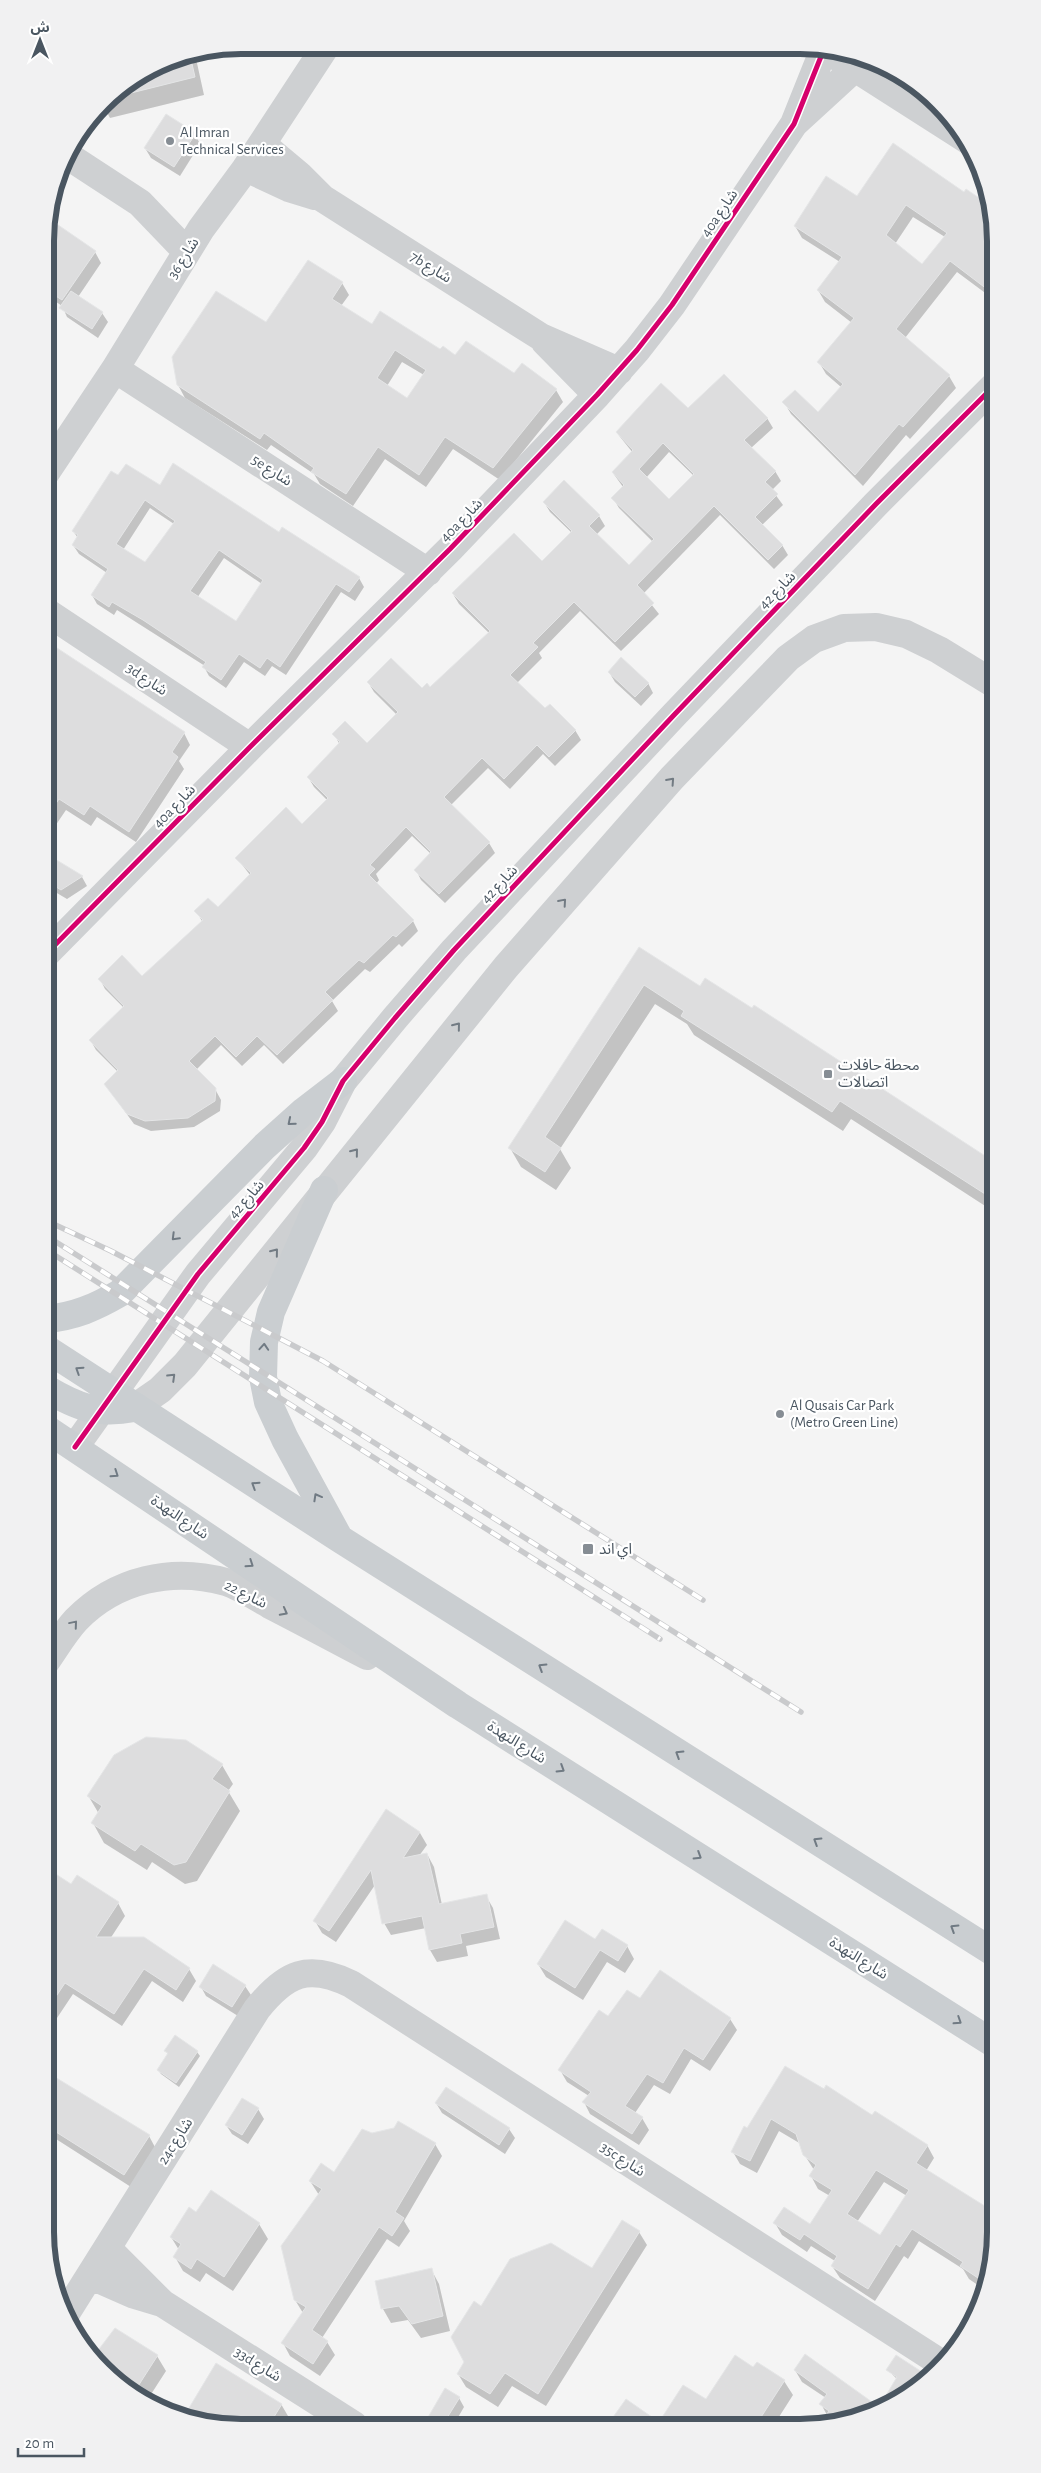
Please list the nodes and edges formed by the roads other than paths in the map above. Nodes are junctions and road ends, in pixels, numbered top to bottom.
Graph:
1 (321, 54) edge
2 (823, 55) edge
3 (838, 57) edge
4 (855, 68) junction
5 (794, 124) junction
6 (951, 129) edge
7 (262, 144) junction
8 (73, 159) edge
9 (246, 168) junction
10 (322, 198) junction
11 (140, 203) junction
12 (201, 229) junction
13 (187, 252) junction
14 (541, 337) junction
15 (115, 369) junction
16 (619, 371) junction
17 (987, 393) edge
18 (597, 396) junction
19 (54, 452) edge
20 (428, 572) junction
21 (54, 617) edge
22 (987, 679) edge
23 (250, 746) junction
24 (54, 946) edge
25 (343, 1081) junction
26 (324, 1190) junction
27 (54, 1318) edge
28 (54, 1355) edge
29 (54, 1393) edge
30 (116, 1404) junction
31 (54, 1433) edge
32 (75, 1446) junction
33 (340, 1539) junction
34 (54, 1651) edge
35 (458, 1705) junction
36 (987, 1948) edge
37 (295, 1975) joint
38 (987, 2039) edge
39 (108, 2249) junction
40 (91, 2276) junction
41 (162, 2303) junction
42 (70, 2308) edge
43 (937, 2361) edge
44 (345, 2419) edge

1 - 7 street, شارع 36
2 - 5 street, 40a شارع
3 - 4 street
4 - 5 street, 40a شارع
4 - 6 street
5 - 16 street, 40a شارع
7 - 9 street, شارع 36
7 - 10 street, 7b شارع
8 - 11 street
9 - 10 street, 7b شارع
9 - 12 street, شارع 36
10 - 14 street, 7b شارع
11 - 12 street
11 - 13 street
12 - 13 street, شارع 36
13 - 15 street, شارع 36
14 - 16 street, 7b شارع
14 - 18 street, 7b شارع
15 - 19 street, شارع 36
15 - 20 street, 5e شارع
16 - 18 street, 40a شارع
17 - 25 street, شارع 42
18 - 20 street, 40a شارع
20 - 23 street, 40a شارع
21 - 23 street, 3d شارع
26 -> 22 street, شارع 42
23 - 24 street, 40a شارع
25 -> 27 main road
25 - 30 street, شارع 42
30 -> 26 street, شارع 42
33 -> 26 main road
30 -> 28 main road
29 - 30 main road
30 - 32 street, شارع 42
33 -> 30 main road
31 - 32 main road, شارع النهدة
32 -> 35 main road, شارع النهدة
36 -> 33 main road
34 -> 35 street, شارع 22
35 -> 38 main road, شارع النهدة
37 - 39 street, 24c شارع
37 - 43 street, 35c شارع
39 - 40 street, 24c شارع
39 - 41 street, 33d شارع
40 - 41 street, 33d شارع
40 - 42 street, 24c شارع
41 - 44 street, 33d شارع

